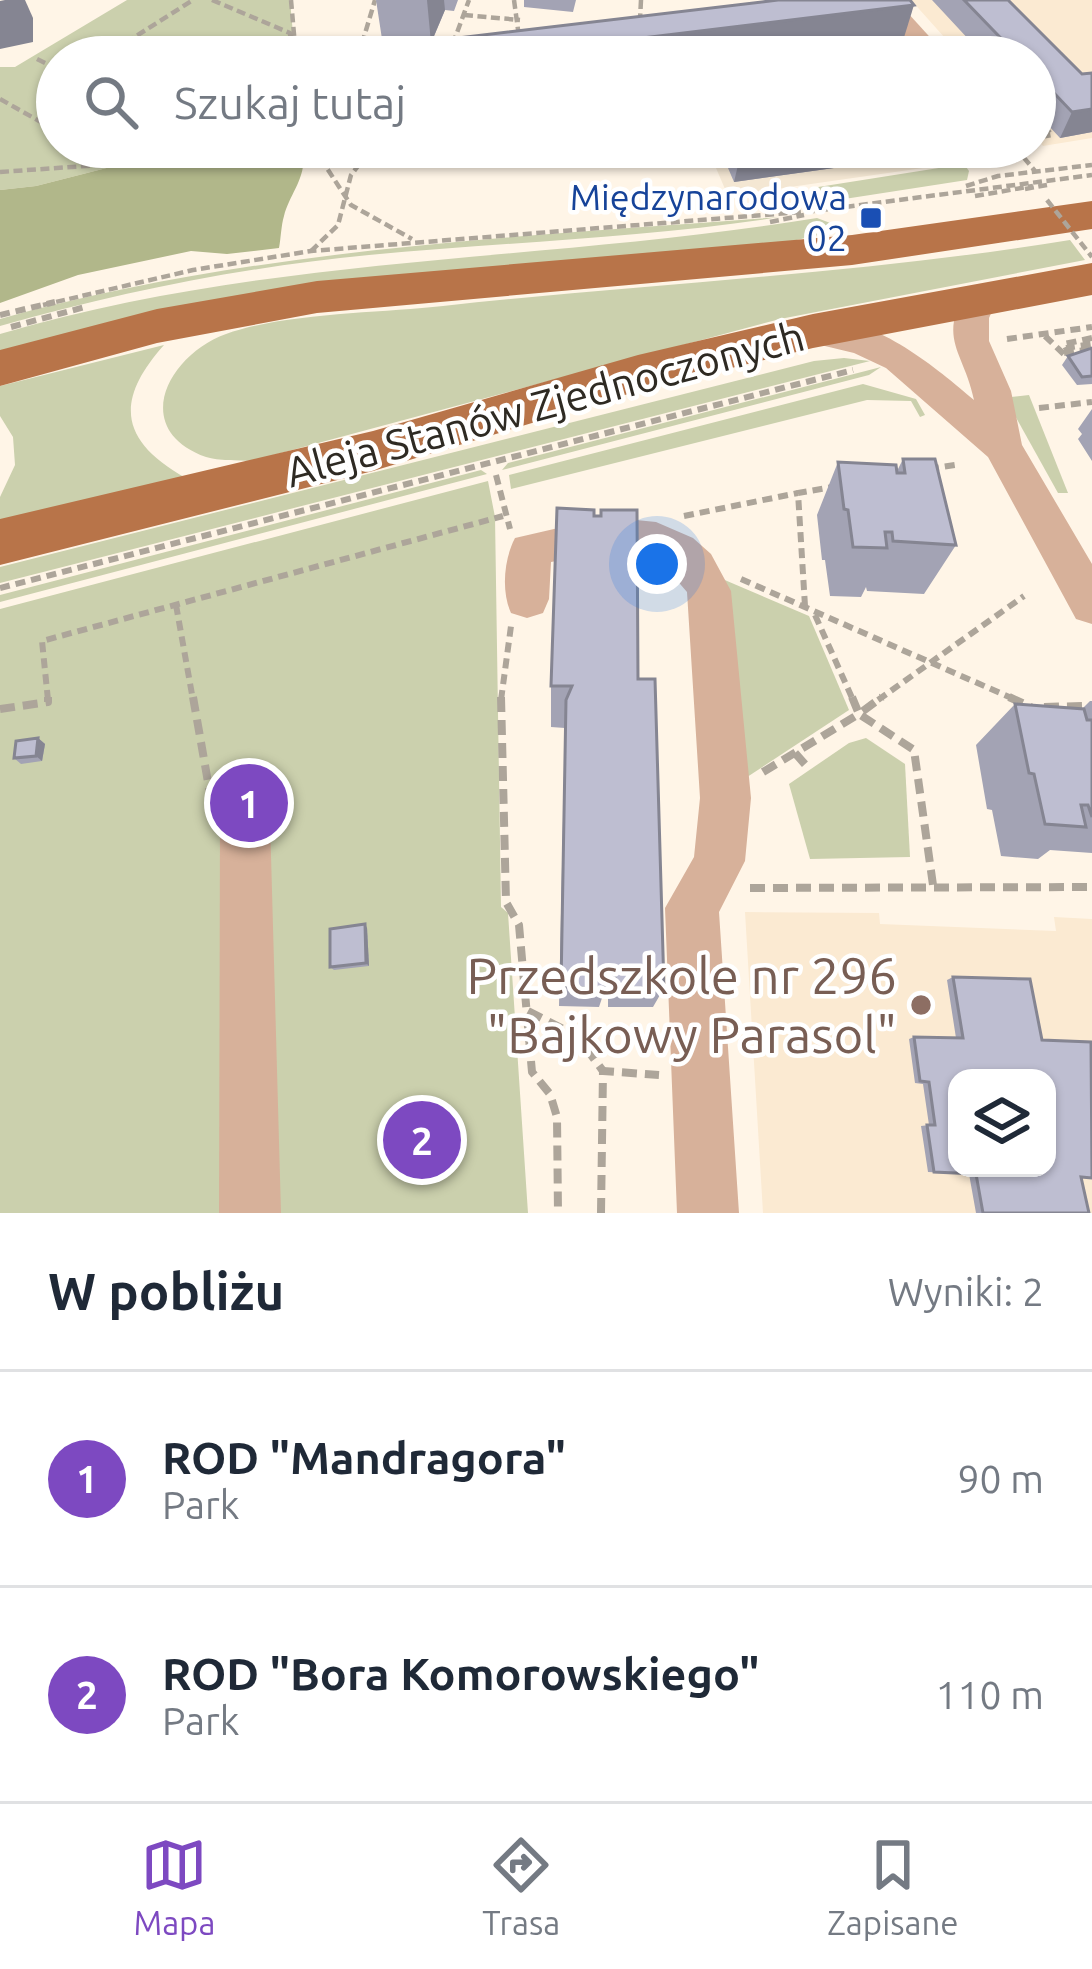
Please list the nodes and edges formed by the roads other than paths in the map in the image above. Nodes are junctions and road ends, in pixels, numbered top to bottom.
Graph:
1 (881, 0) edge
2 (914, 36) edge
3 (1092, 215) edge
4 (980, 298) junction
5 (1084, 309) edge
6 (813, 331) junction
7 (0, 368) edge
8 (1002, 446) junction
9 (0, 542) edge
10 (527, 599) road end
11 (1092, 605) edge
12 (245, 819) road end
13 (250, 1213) edge
14 (708, 1213) edge

1 - 2 street
3 - 7 main road, Aleja Stanów Zjednoczonych
4 - 5 main road, Aleja Stanów Zjednoczonych
4 - 6 main road, Aleja Stanów Zjednoczonych
4 - 8 street
6 - 8 street
6 - 9 main road, Aleja Stanów Zjednoczonych
8 - 11 street
10 - 14 street
12 - 13 street

